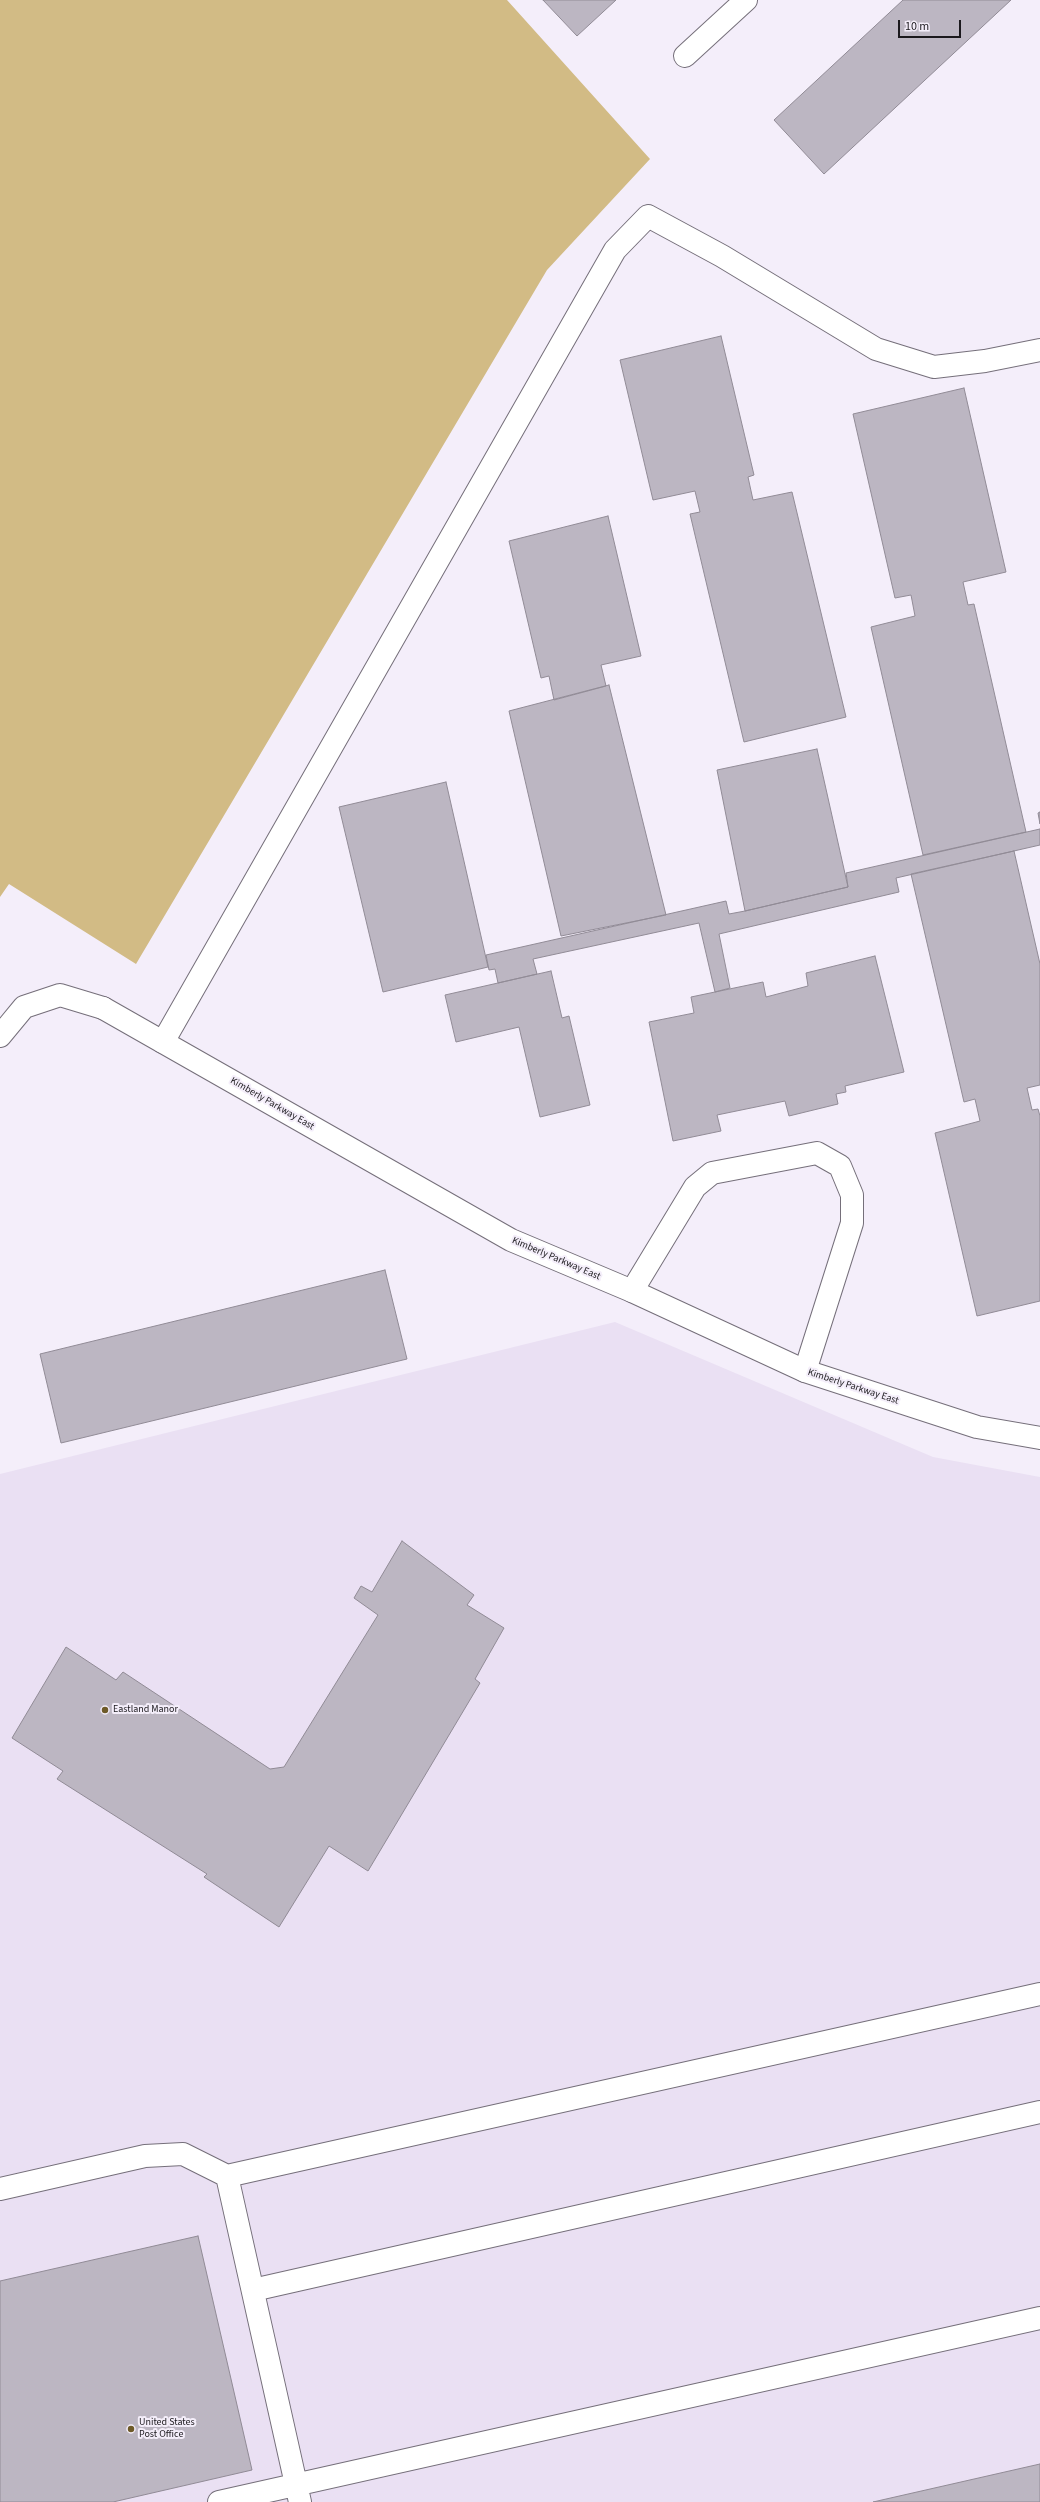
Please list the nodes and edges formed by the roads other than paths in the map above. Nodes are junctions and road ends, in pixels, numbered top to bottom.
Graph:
1 (746, 0) edge
2 (685, 56) dead end
3 (1040, 350) edge
4 (0, 1036) edge
5 (163, 1042) junction
6 (632, 1291) junction
7 (805, 1371) junction
8 (1040, 1438) edge
9 (1040, 1994) edge
10 (1040, 2112) edge
11 (226, 2176) junction
12 (0, 2189) edge
13 (253, 2290) junction
14 (1040, 2318) edge
15 (298, 2493) edge
16 (219, 2502) edge

1 - 2 street
3 - 5 street
4 - 5 street, Kimberly Parkway East
5 - 6 street, Kimberly Parkway East
6 - 7 street, Kimberly Parkway East
6 - 7 street
7 - 8 street, Kimberly Parkway East
9 - 11 street
10 - 13 street
11 - 12 street
11 - 13 street
13 - 15 street
14 - 15 street
15 - 16 street

